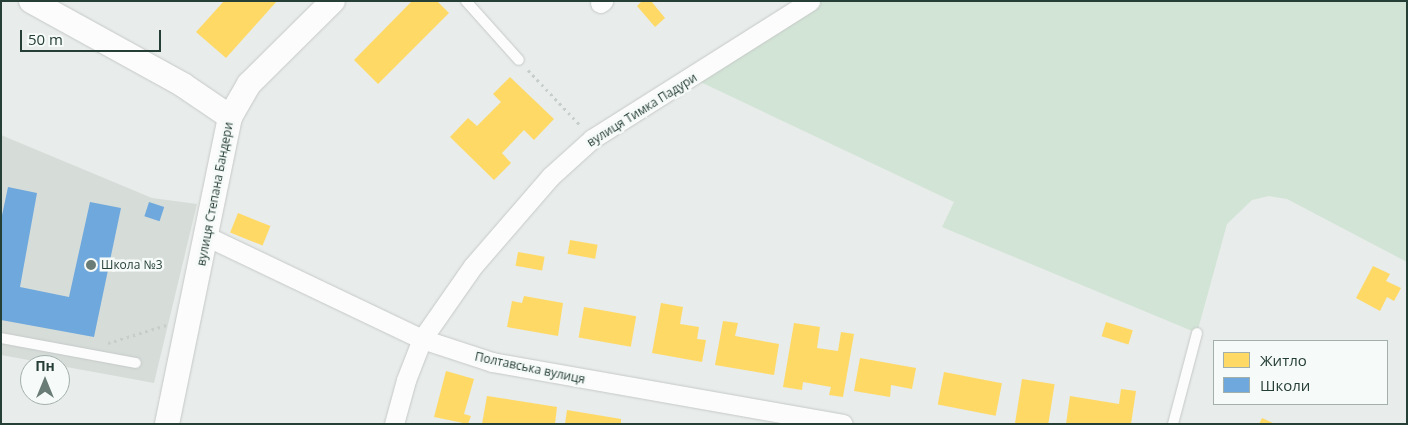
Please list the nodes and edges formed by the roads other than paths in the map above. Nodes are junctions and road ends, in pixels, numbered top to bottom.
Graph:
1 (31, 1) edge
2 (333, 1) edge
3 (810, 1) edge
4 (468, 2) edge
5 (519, 60) road end
6 (230, 117) junction
7 (208, 237) junction
8 (1197, 332) dead end
9 (1, 338) edge
10 (422, 338) junction
11 (136, 363) dead end
12 (167, 424) edge
13 (394, 424) edge
14 (843, 424) edge
15 (1173, 424) edge

1 - 6 street
2 - 6 street, вулиця Степана Бандери
3 - 10 street, вулиця Тимка Падури
4 - 5 lane
6 - 7 street, вулиця Степана Бандери
7 - 10 street, Полтавська вулиця
7 - 12 street, вулиця Степана Бандери
8 - 15 lane
9 - 11 lane
10 - 13 street, вулиця Тимка Падури
10 - 14 street, Полтавська вулиця

